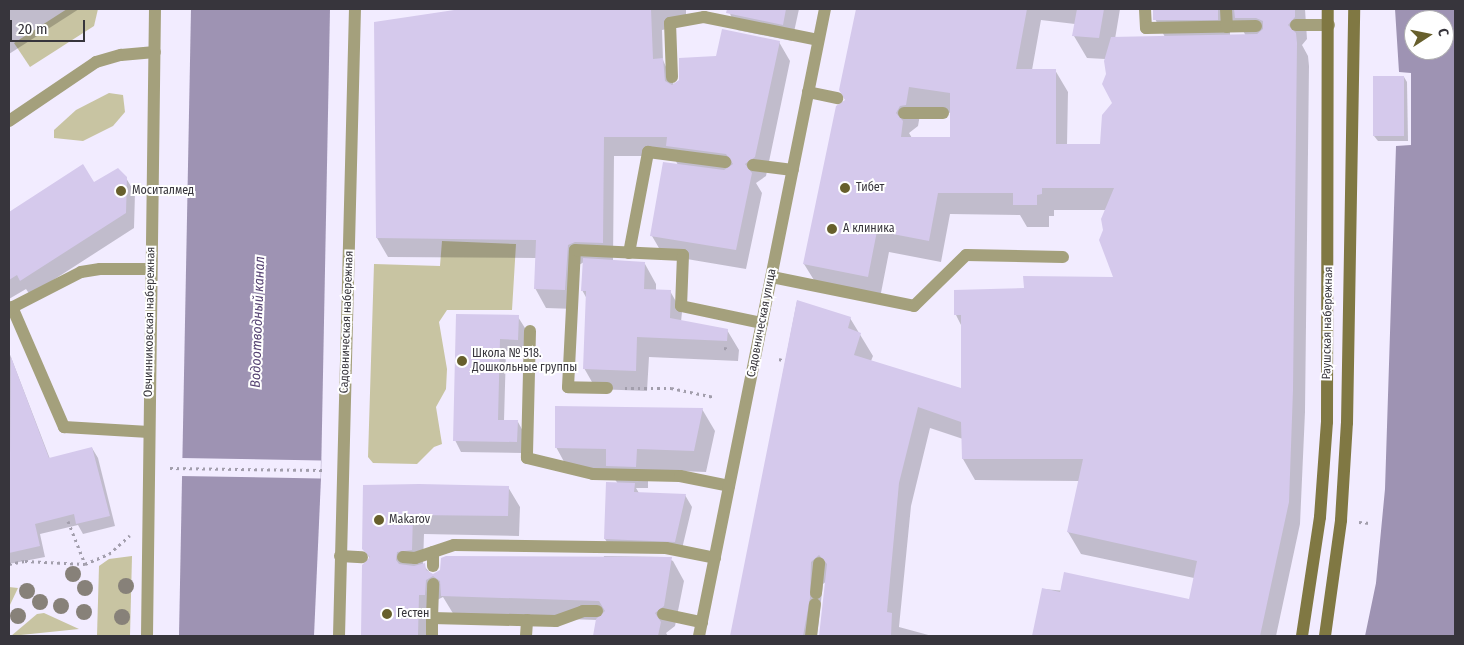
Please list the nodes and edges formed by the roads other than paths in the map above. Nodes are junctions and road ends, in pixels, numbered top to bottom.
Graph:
1 (155, 9) edge
2 (355, 9) edge
3 (824, 9) edge
4 (1145, 9) edge
5 (1226, 9) edge
6 (1328, 9) edge
7 (1354, 9) edge
8 (696, 14) edge
9 (1296, 25) dead end
10 (1329, 25) junction
11 (1256, 26) dead end
12 (1227, 27) junction
13 (818, 40) junction
14 (155, 52) junction
15 (672, 77) dead end
16 (808, 92) junction
17 (837, 98) dead end
18 (904, 113) dead end
19 (943, 113) dead end
20 (9, 121) edge
21 (724, 162) dead end
22 (753, 165) dead end
23 (793, 170) junction
24 (629, 253) junction
25 (1063, 257) dead end
26 (150, 269) junction
27 (772, 277) junction
28 (11, 308) edge
29 (762, 322) junction
30 (530, 331) dead end
31 (607, 388) road end
32 (149, 432) junction
33 (729, 486) junction
34 (433, 552) junction
35 (340, 556) junction
36 (362, 557) dead end
37 (403, 557) dead end
38 (715, 558) junction
39 (819, 563) dead end
40 (433, 566) dead end
41 (433, 584) dead end
42 (597, 611) dead end
43 (663, 614) dead end
44 (432, 618) junction
45 (527, 620) junction
46 (702, 622) junction
47 (147, 636) edge
48 (339, 636) edge
49 (432, 636) edge
50 (526, 636) edge
51 (699, 636) edge
52 (812, 636) edge
53 (1302, 636) edge
54 (1325, 636) edge

1 - 14 street, Овчинниковская набережная
2 - 35 street, Садовническая набережная
3 - 13 street, Садовническая улица
4 - 12 street
5 - 12 street
6 - 10 main road, Раушская набережная
7 - 54 main road, Раушская набережная
8 - 13 street
8 - 15 street
9 - 10 street
10 - 53 main road, Раушская набережная
11 - 12 street
13 - 16 street, Садовническая улица
14 - 20 street
14 - 26 street, Овчинниковская набережная
16 - 17 street
16 - 23 street, Садовническая улица
18 - 19 street
21 - 24 street
22 - 23 street
23 - 27 street, Садовническая улица
24 - 29 street
24 - 31 street
25 - 27 street
26 - 28 street
26 - 32 street, Овчинниковская набережная
27 - 29 street, Садовническая улица
28 - 32 street
29 - 33 street, Садовническая улица
30 - 33 street
32 - 47 street, Овчинниковская набережная
33 - 38 street, Садовническая улица
34 - 37 street
34 - 38 street
34 - 40 street
35 - 36 street
35 - 48 street, Садовническая набережная
38 - 46 street, Садовническая улица
39 - 52 street
41 - 44 street
42 - 45 street
43 - 46 street
44 - 45 street
44 - 49 street
45 - 50 street
46 - 51 street, Садовническая улица

